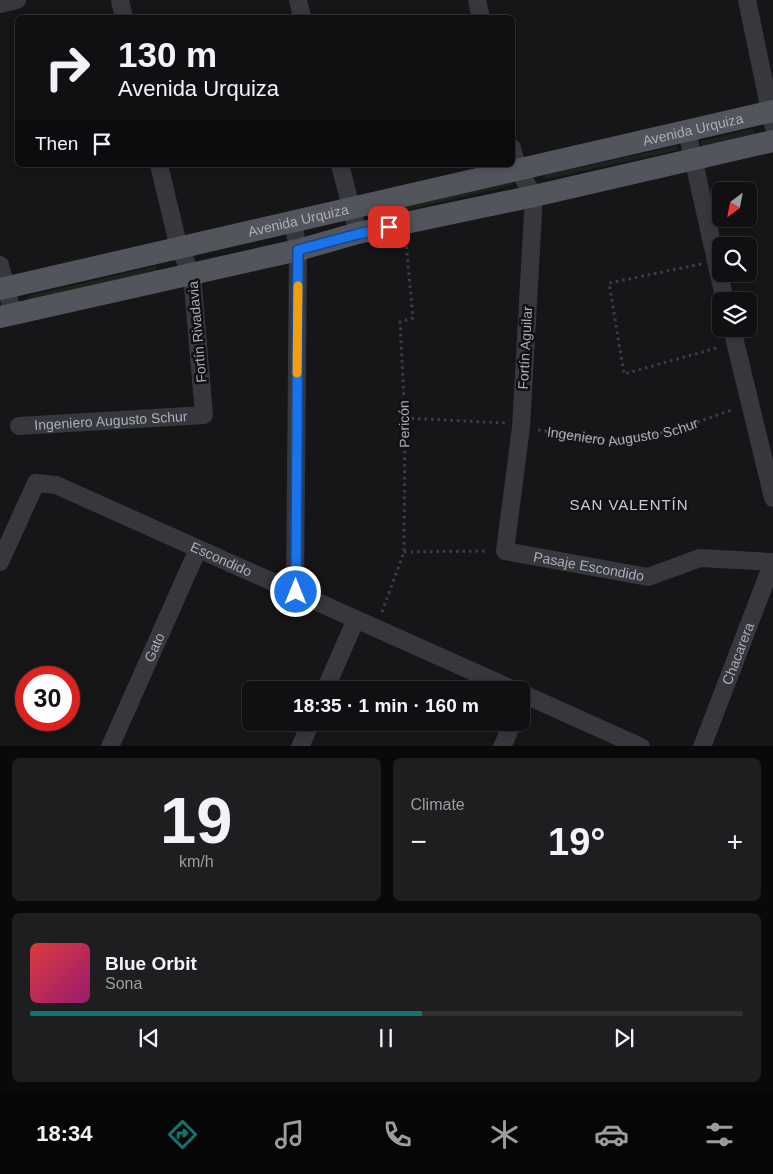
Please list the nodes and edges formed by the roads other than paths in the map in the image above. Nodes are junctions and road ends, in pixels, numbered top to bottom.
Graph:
1 (17, 0) edge
2 (120, 0) edge
3 (298, 0) edge
4 (477, 0) edge
5 (747, 0) edge
6 (0, 4) edge
7 (123, 15) edge
8 (301, 15) edge
9 (480, 15) edge
10 (772, 116) edge
11 (687, 131) junction
12 (773, 141) edge
13 (515, 159) edge
14 (693, 159) junction
15 (159, 167) edge
16 (341, 167) edge
17 (518, 170) junction
18 (534, 196) junction
19 (351, 208) junction
20 (293, 222) junction
21 (358, 234) junction
22 (179, 248) junction
23 (298, 250) junction
24 (0, 265) edge
25 (192, 274) junction
26 (3, 288) edge
27 (723, 292) edge
28 (6, 315) edge
29 (733, 337) edge
30 (204, 415) joint
31 (19, 426) dead end
32 (769, 465) edge
33 (773, 498) edge
34 (198, 549) junction
35 (505, 551) joint
36 (0, 562) edge
37 (773, 562) edge
38 (296, 592) junction
39 (356, 619) junction
40 (329, 681) edge
41 (489, 681) edge
42 (530, 700) edge
43 (306, 731) edge
44 (509, 731) edge
45 (110, 746) edge
46 (300, 746) edge
47 (502, 746) edge
48 (641, 746) edge
49 (702, 746) edge

1 - 6 street
2 - 7 street
3 - 8 street
4 - 9 street
5 - 10 street
10 - 11 main road, Avenida Urquiza
11 - 14 street
11 - 17 main road, Avenida Urquiza
12 - 14 main road, Avenida Urquiza
13 - 17 street
14 - 18 main road, Avenida Urquiza
14 - 27 street
15 - 22 street, Fortín Rivadavia
16 - 19 street
17 - 18 street
17 - 19 main road, Avenida Urquiza
18 - 21 main road, Avenida Urquiza
18 - 35 street, Fortín Aguilar
19 - 20 main road, Avenida Urquiza
19 - 21 street
20 - 22 main road, Avenida Urquiza
20 - 23 street
21 - 23 main road, Avenida Urquiza
22 - 25 street, Fortín Rivadavia
22 - 26 main road, Avenida Urquiza
23 - 25 main road, Avenida Urquiza
23 - 38 street
24 - 26 street
25 - 28 main road, Avenida Urquiza
25 - 30 street, Fortín Rivadavia
26 - 28 street
29 - 32 street
30 - 31 street, Ingeniero Augusto Schur
32 - 33 street
34 - 36 street, Escondido
34 - 38 street, Escondido
34 - 45 street, Gato
35 - 37 street, Pasaje Escondido
37 - 49 street, Chacarera
38 - 39 street, Escondido
39 - 40 street
39 - 41 street, Escondido
42 - 48 street, Escondido
43 - 46 street
44 - 47 street

